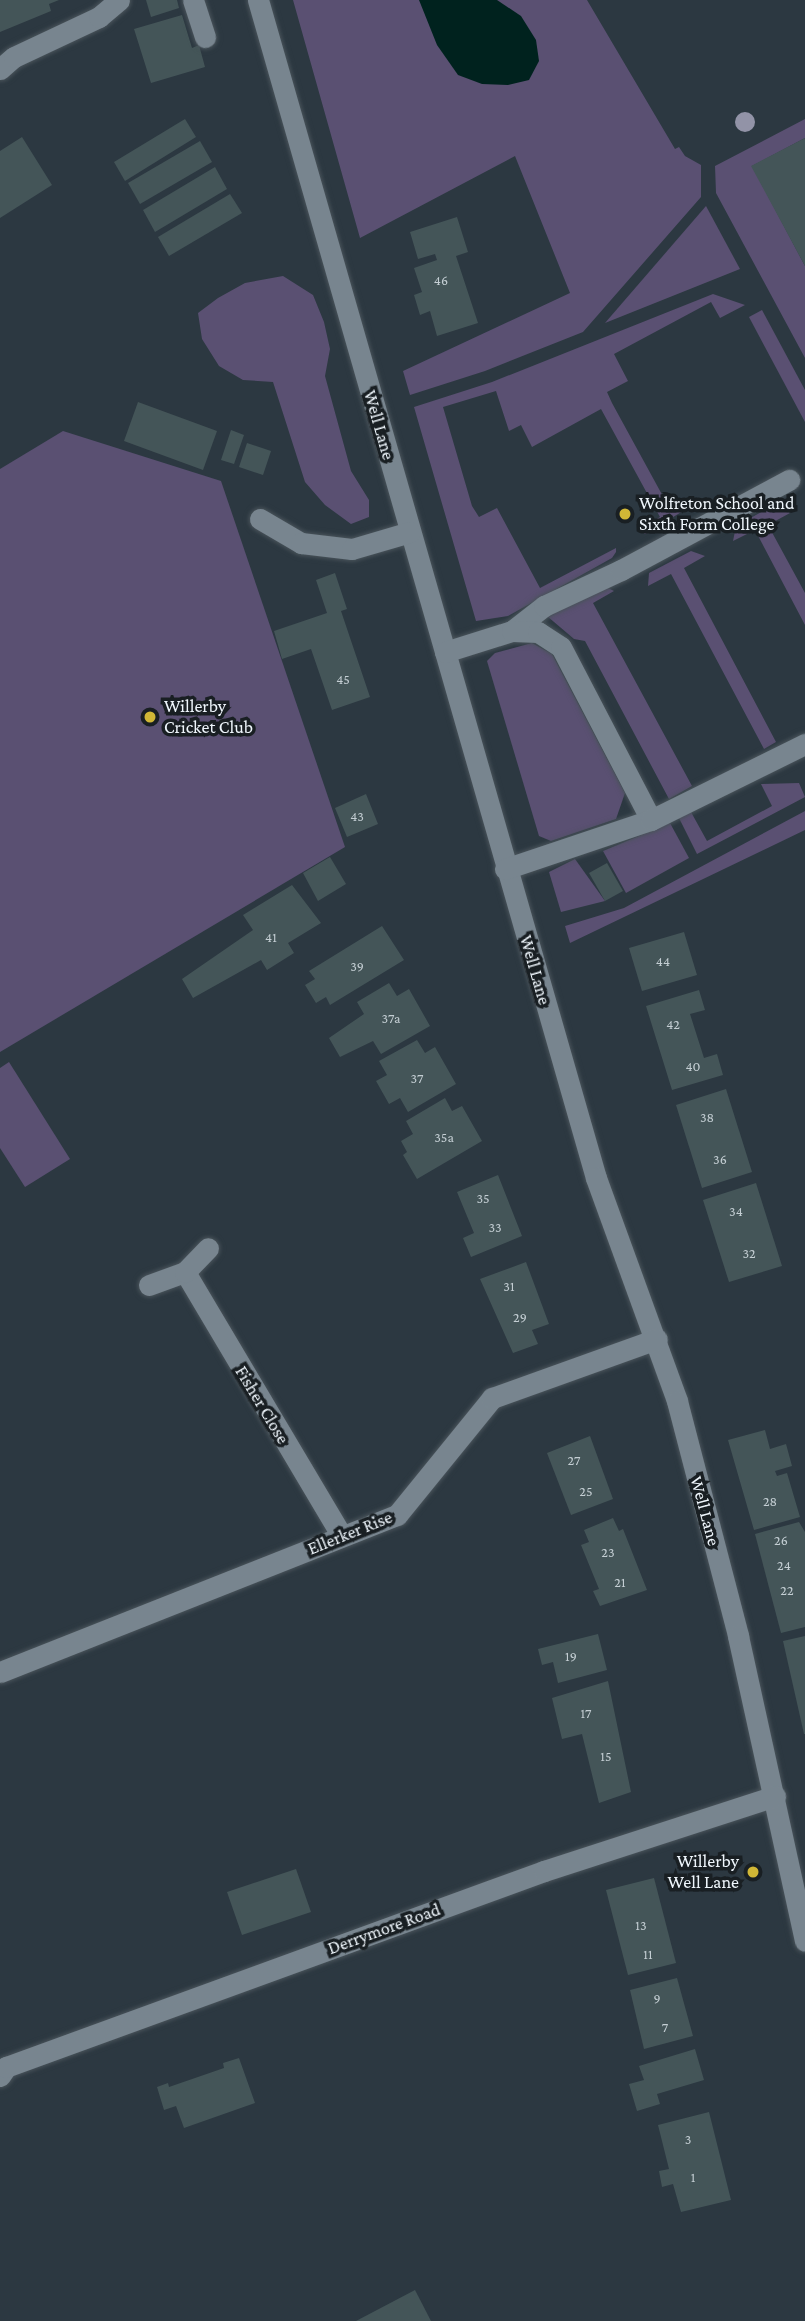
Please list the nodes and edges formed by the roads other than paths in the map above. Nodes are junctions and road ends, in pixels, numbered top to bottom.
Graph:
1 (119, 0) edge
2 (193, 0) edge
3 (258, 0) edge
4 (205, 37) dead end
5 (0, 69) edge
6 (789, 480) dead end
7 (260, 519) dead end
8 (410, 532) junction
9 (512, 631) junction
10 (445, 652) junction
11 (805, 744) edge
12 (651, 821) junction
13 (505, 869) junction
14 (208, 1248) dead end
15 (185, 1272) junction
16 (149, 1286) dead end
17 (657, 1339) junction
18 (342, 1536) junction
19 (0, 1672) edge
20 (775, 1796) junction
21 (805, 1941) edge
22 (0, 2076) edge

1 - 5 street
2 - 4 street
3 - 8 street, Well Lane
6 - 9 street
7 - 8 street
8 - 10 street, Well Lane
9 - 10 street
9 - 12 street
10 - 13 street, Well Lane
11 - 12 street
12 - 13 street
13 - 17 street, Well Lane
14 - 15 street
15 - 16 street
15 - 18 street, Fisher Close
17 - 18 street, Ellerker Rise
17 - 20 street, Well Lane
18 - 19 street, Ellerker Rise
20 - 21 street, Well Lane
20 - 22 street, Derrymore Road

